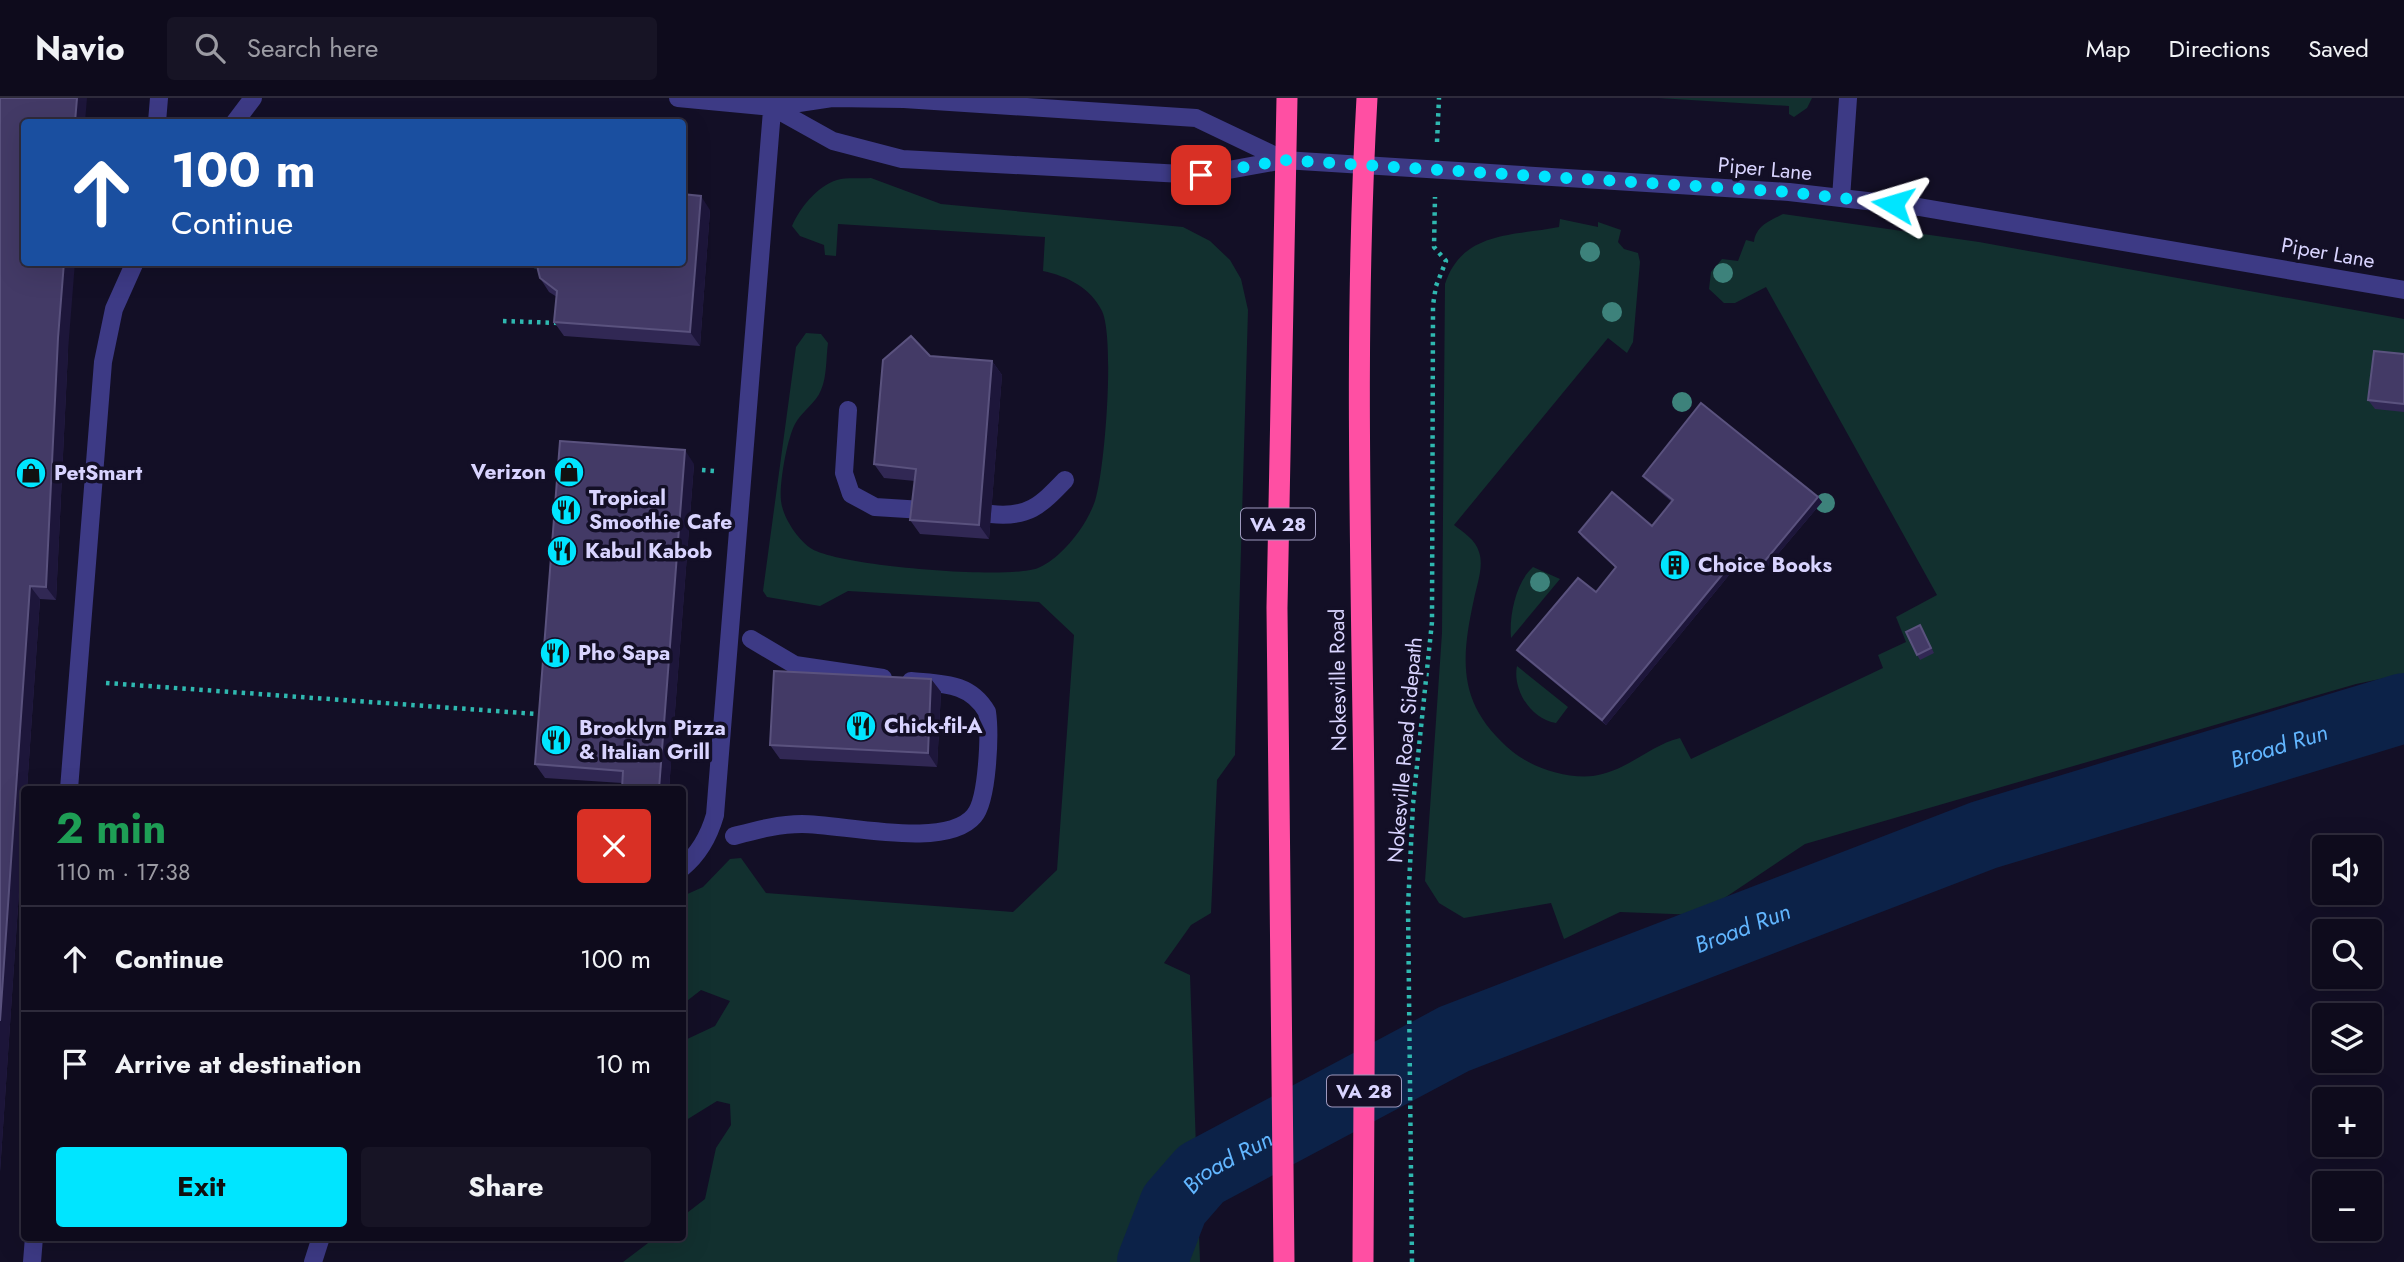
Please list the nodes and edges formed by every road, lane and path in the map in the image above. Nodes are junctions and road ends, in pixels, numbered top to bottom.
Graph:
1 (159, 98) edge
2 (253, 98) edge
3 (678, 98) edge
4 (1287, 98) edge
5 (1367, 98) edge
6 (1848, 98) edge
7 (773, 103) edge
8 (157, 119) edge
9 (236, 119) edge
10 (1284, 160) junction
11 (1363, 167) junction
12 (1841, 198) junction
13 (1434, 247) dead end
14 (133, 266) edge
15 (2404, 290) edge
16 (503, 321) dead end
17 (558, 323) edge
18 (848, 410) dead end
19 (1065, 480) dead end
20 (923, 510) edge
21 (991, 514) dead end
22 (751, 639) dead end
23 (78, 681) junction
24 (537, 714) edge
25 (69, 786) edge
26 (734, 836) dead end
27 (686, 865) edge
28 (34, 1241) edge
29 (320, 1241) edge
30 (32, 1262) edge
31 (313, 1262) edge
32 (1283, 1262) edge
33 (1363, 1262) edge
34 (1412, 1262) edge

1 - 8 street
2 - 9 street
3 - 7 street
4 - 10 highway, VA 28
5 - 11 highway, Nokesville Road / VA 28
6 - 12 street
7 - 10 street
7 - 10 street
7 - 27 street
10 - 11 street, Piper Lane
10 - 32 highway, VA 28
11 - 12 street, Piper Lane
11 - 33 highway, Nokesville Road / VA 28
12 - 15 street, Piper Lane
13 - 34 path, Nokesville Road Sidepath
14 - 23 street
16 - 17 path
18 - 20 street
19 - 21 street
22 - 26 street
23 - 24 path
23 - 25 street
28 - 30 street
29 - 31 street

